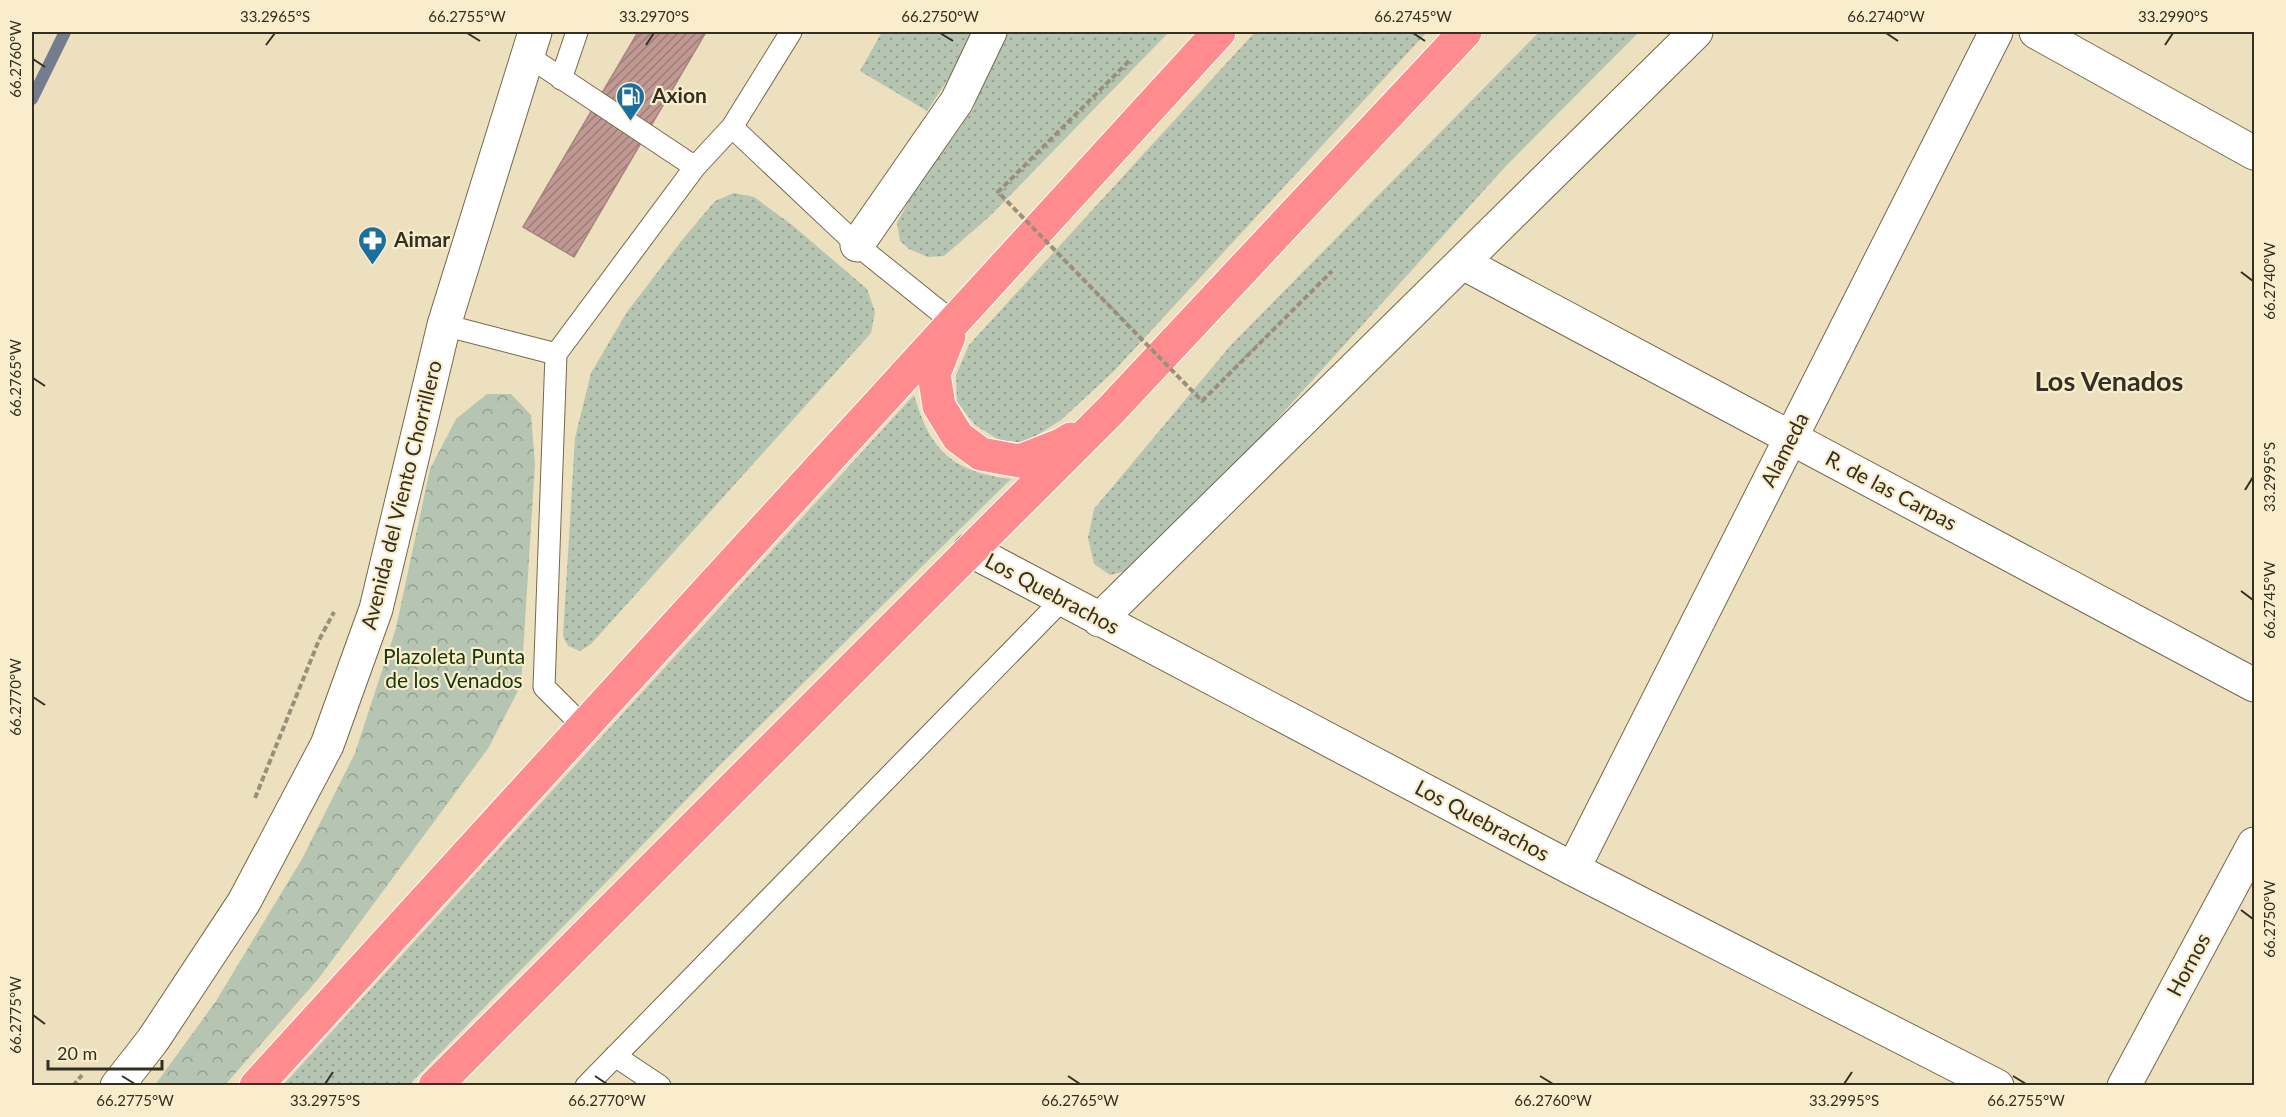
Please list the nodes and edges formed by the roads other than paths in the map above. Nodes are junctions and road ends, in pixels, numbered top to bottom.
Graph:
1 (578, 32) edge
2 (791, 32) edge
3 (990, 32) edge
4 (1219, 32) edge
5 (1465, 32) edge
6 (1696, 32) edge
7 (1996, 32) edge
8 (2036, 32) edge
9 (531, 44) edge
10 (561, 78) junction
11 (732, 127) junction
12 (2254, 153) edge
13 (695, 167) junction
14 (857, 245) junction
15 (1463, 263) junction
16 (954, 323) junction
17 (444, 325) junction
18 (556, 354) junction
19 (1110, 411) junction
20 (1791, 437) junction
21 (970, 550) junction
22 (1062, 600) junction
23 (1099, 620) junction
24 (2254, 685) edge
25 (582, 725) junction
26 (2254, 844) edge
27 (1573, 869) junction
28 (615, 1056) junction
29 (117, 1086) edge
30 (256, 1086) edge
31 (435, 1086) edge
32 (586, 1086) edge
33 (660, 1086) edge
34 (1997, 1086) edge
35 (2124, 1086) edge

1 - 10 lane
2 - 11 lane
3 - 14 street
4 - 16 highway
5 - 19 highway
6 - 15 street
7 - 20 street, Alameda
8 - 12 street
9 - 10 lane
9 - 17 street, Avenida del Viento Chorrillero
10 - 13 lane
11 - 13 lane
11 - 14 lane
13 - 18 lane
14 - 16 lane
15 - 20 street, R. de las Carpas
15 - 23 street
16 - 19 highway
16 - 25 highway
17 - 18 lane
17 - 29 street, Avenida del Viento Chorrillero
18 - 25 lane
19 - 21 highway
20 - 24 street, R. de las Carpas
20 - 27 street, Alameda
21 - 22 street, Los Quebrachos
21 - 31 highway
22 - 23 street, Los Quebrachos
22 - 28 lane
23 - 27 street, Los Quebrachos
25 - 30 highway
26 - 35 street, Hornos
27 - 34 street, Los Quebrachos
28 - 32 lane
28 - 33 lane

